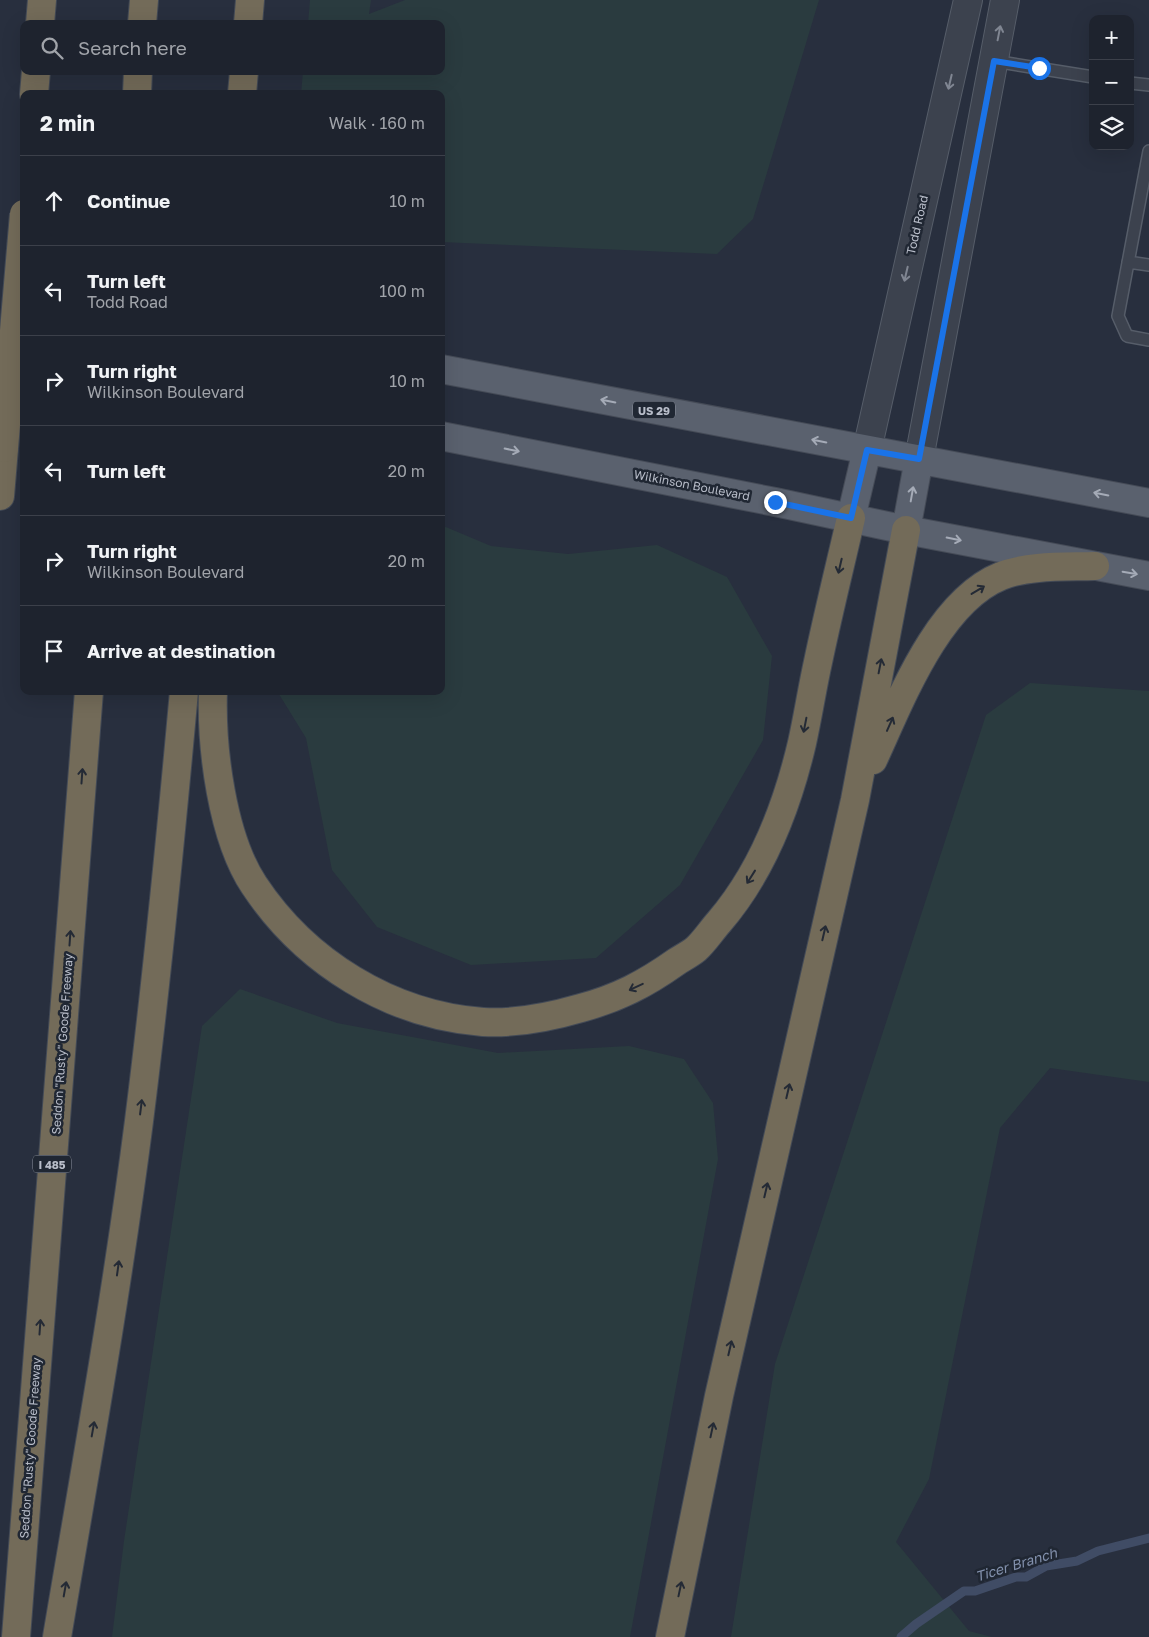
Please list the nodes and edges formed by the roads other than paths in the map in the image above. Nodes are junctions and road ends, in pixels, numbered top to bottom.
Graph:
1 (42, 0) edge
2 (144, 0) edge
3 (250, 0) edge
4 (968, 0) edge
5 (1005, 0) edge
6 (40, 20) edge
7 (142, 20) edge
8 (248, 20) edge
9 (994, 61) junction
10 (36, 75) edge
11 (138, 75) edge
12 (244, 75) edge
13 (1089, 76) edge
14 (1134, 83) edge
15 (1149, 86) edge
16 (34, 90) edge
17 (136, 90) edge
18 (242, 90) edge
19 (1149, 151) edge
20 (20, 261) edge
21 (1128, 262) junction
22 (1149, 265) edge
23 (0, 287) edge
24 (20, 290) edge
25 (1149, 340) edge
26 (0, 349) edge
27 (20, 353) edge
28 (445, 370) edge
29 (445, 437) edge
30 (867, 450) junction
31 (919, 459) junction
32 (0, 496) edge
33 (1149, 503) edge
34 (851, 518) junction
35 (906, 530) junction
36 (1095, 566) junction
37 (1149, 576) edge
38 (89, 695) edge
39 (184, 695) edge
40 (213, 695) edge
41 (855, 800) junction
42 (16, 1637) edge
43 (57, 1637) edge
44 (670, 1637) edge

1 - 6 highway
2 - 7 highway
3 - 8 highway
4 -> 30 street, Todd Road
9 -> 5 street
9 - 13 lane
9 - 31 street
10 - 16 highway
11 - 17 highway
12 - 18 highway
14 - 15 lane
19 - 21 lane
20 - 32 highway, bridge
21 - 22 lane
21 - 25 lane
23 - 24 main road
26 - 27 main road
30 -> 28 main road, US 29
29 -> 34 main road, Wilkinson Boulevard
30 - 31 main road, US 29
30 - 34 main road
33 -> 31 main road, US 29
35 -> 31 main road
34 - 35 main road, Wilkinson Boulevard
34 -> 40 highway
35 -> 36 main road, Wilkinson Boulevard
41 -> 35 highway
36 -> 37 main road, Wilkinson Boulevard
41 -> 36 highway
42 -> 38 highway, Seddon "Rusty" Goode Freeway / I 485
43 -> 39 highway
44 -> 41 highway

